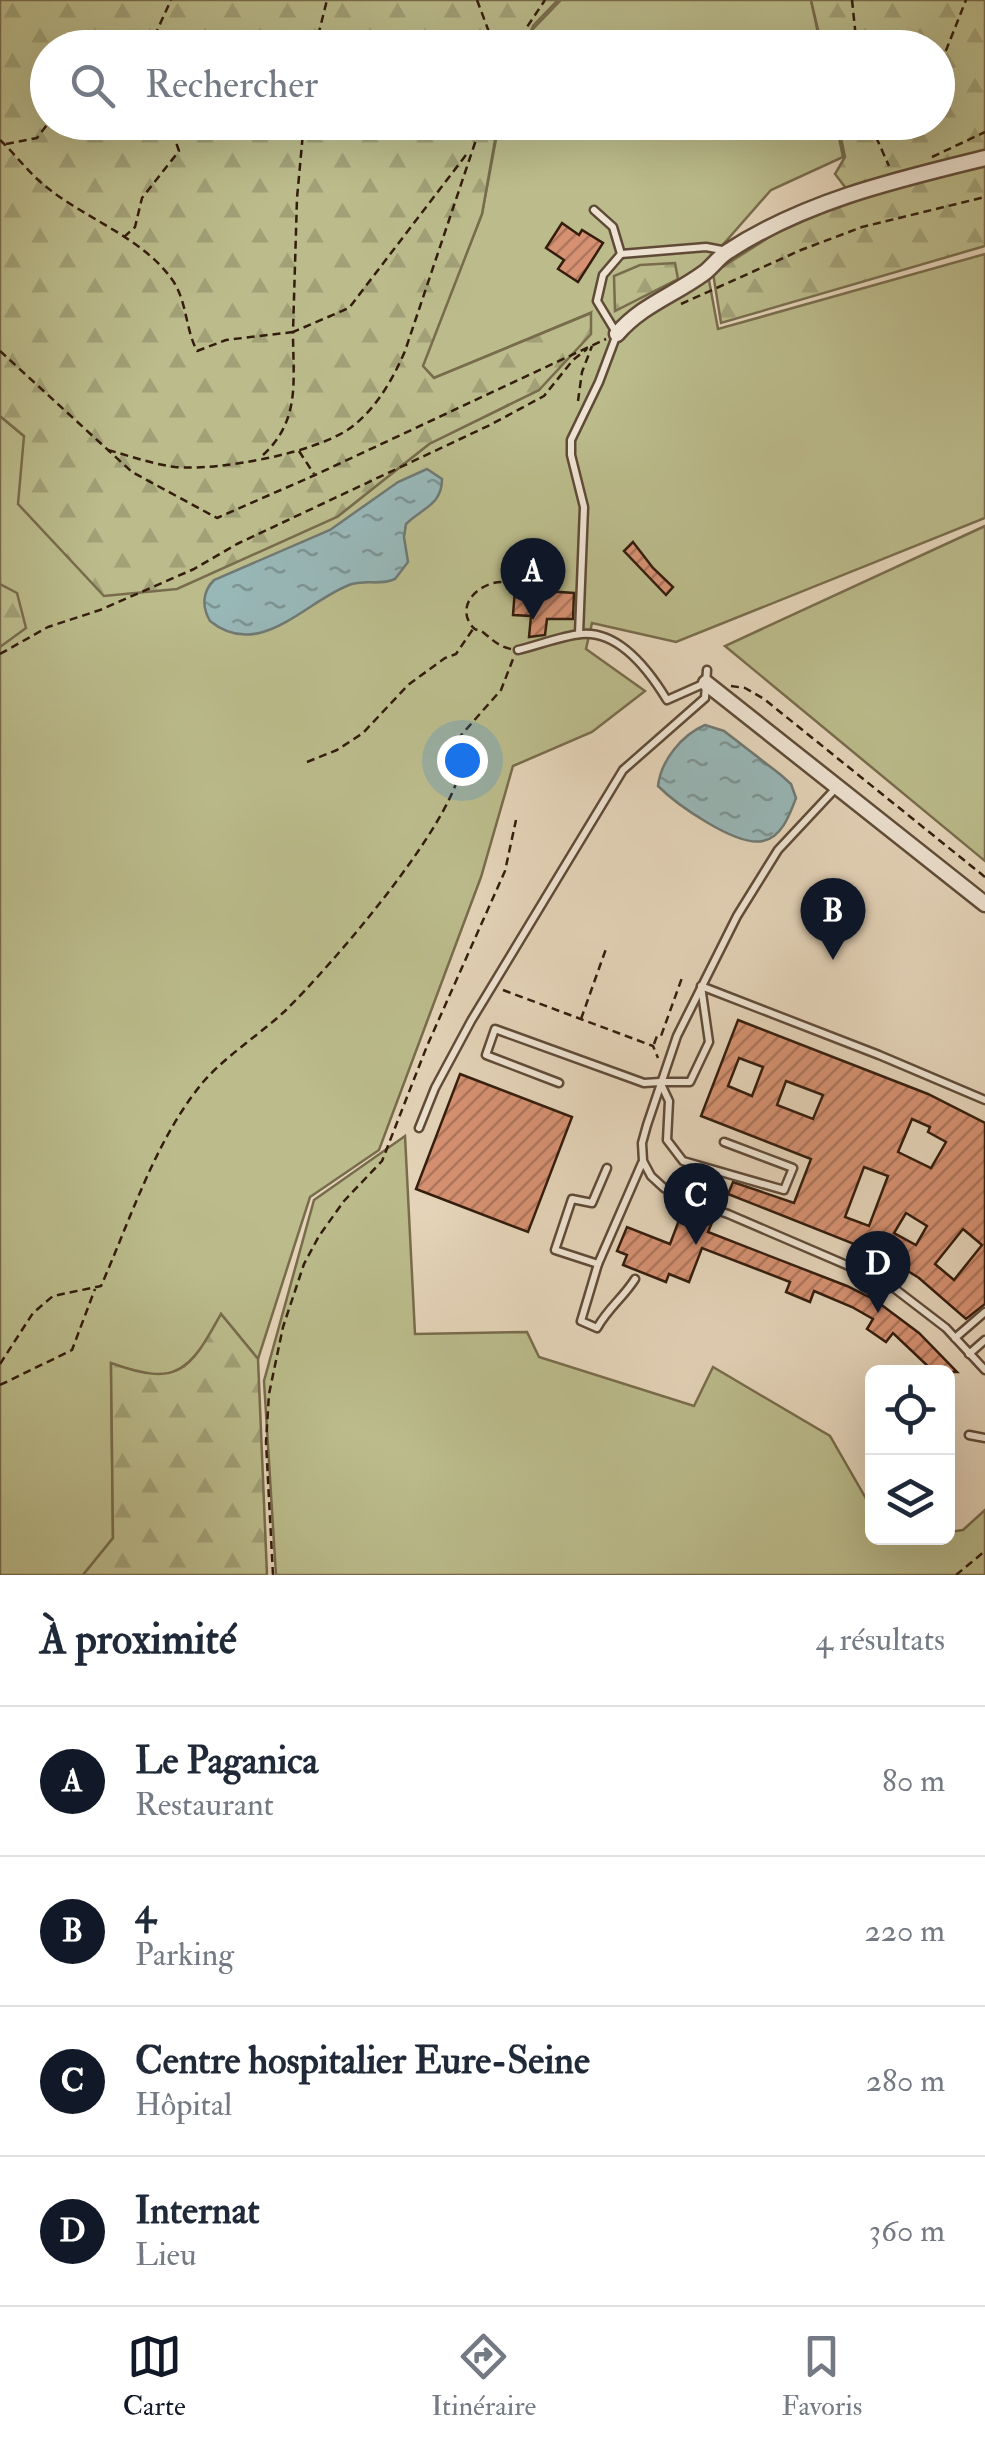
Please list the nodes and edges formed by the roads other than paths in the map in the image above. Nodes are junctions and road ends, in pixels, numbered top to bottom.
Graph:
1 (985, 158) edge
2 (594, 210) dead end
3 (728, 251) junction
4 (621, 254) junction
5 (617, 334) junction
6 (579, 634) junction
7 (518, 650) road end
8 (706, 677) junction
9 (836, 788) junction
10 (985, 904) edge
11 (701, 986) junction
12 (660, 1082) junction
13 (560, 1083) dead end
14 (985, 1100) edge
15 (419, 1128) dead end
16 (724, 1142) dead end
17 (643, 1162) junction
18 (607, 1168) dead end
19 (598, 1264) junction
20 (635, 1279) dead end
21 (985, 1312) edge
22 (955, 1338) junction
23 (985, 1340) edge
24 (969, 1354) junction
25 (985, 1370) edge
26 (969, 1435) dead end
27 (985, 1438) edge

1 - 3 street
2 - 4 lane
3 - 4 lane
3 - 5 street
4 - 5 lane
5 - 6 lane
6 - 7 lane
6 - 8 lane
8 - 9 street
8 - 15 lane
9 - 10 street
9 - 11 lane
11 - 12 lane
11 - 12 lane
11 - 14 lane
12 - 13 lane
12 - 16 lane
12 - 17 lane
17 - 19 lane
17 - 22 lane
18 - 19 lane
19 - 20 lane
21 - 22 lane
22 - 24 lane
23 - 24 lane
24 - 25 lane
26 - 27 lane

